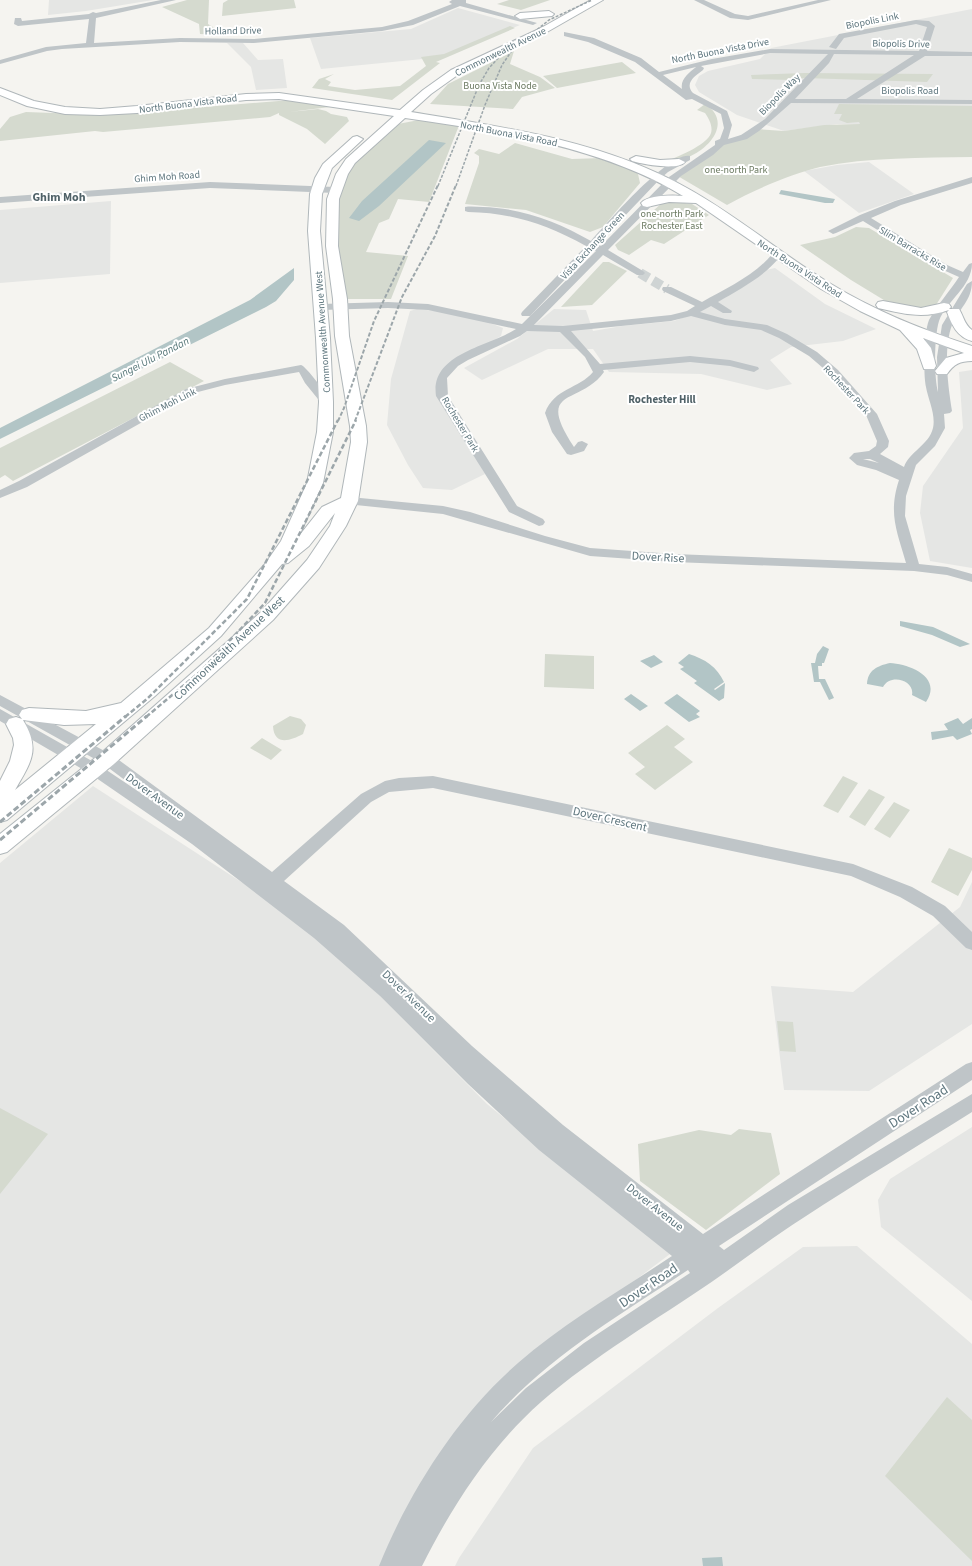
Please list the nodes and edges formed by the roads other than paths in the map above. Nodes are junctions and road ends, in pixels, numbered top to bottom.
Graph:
1 (162, 0) edge
2 (172, 0) edge
3 (446, 0) edge
4 (598, 0) edge
5 (698, 0) edge
6 (827, 0) edge
7 (458, 2) edge
8 (580, 5) edge
9 (549, 14) junction
10 (90, 15) junction
11 (520, 16) junction
12 (541, 25) junction
13 (569, 33) junction
14 (518, 42) junction
15 (87, 44) junction
16 (831, 51) junction
17 (972, 54) edge
18 (919, 55) junction
19 (0, 58) edge
20 (972, 58) edge
21 (0, 62) edge
22 (700, 68) junction
23 (659, 69) junction
24 (0, 83) edge
25 (685, 88) junction
26 (0, 91) edge
27 (858, 95) junction
28 (420, 98) junction
29 (971, 100) edge
30 (789, 101) junction
31 (848, 101) junction
32 (874, 101) junction
33 (348, 106) junction
34 (397, 111) junction
35 (437, 117) junction
36 (373, 119) dead end
37 (718, 122) dead end
38 (385, 129) junction
39 (717, 133) dead end
40 (709, 143) junction
41 (722, 143) junction
42 (679, 162) junction
43 (635, 164) junction
44 (666, 176) junction
45 (972, 180) edge
46 (647, 187) junction
47 (317, 192) junction
48 (335, 192) junction
49 (0, 200) edge
50 (0, 203) edge
51 (647, 203) junction
52 (703, 203) junction
53 (468, 209) dead end
54 (863, 217) junction
55 (833, 231) dead end
56 (597, 248) junction
57 (777, 254) junction
58 (798, 258) junction
59 (769, 265) junction
60 (972, 266) edge
61 (640, 273) tunnel mouth
62 (964, 276) junction
63 (972, 284) edge
64 (667, 289) tunnel mouth
65 (321, 303) junction
66 (340, 303) junction
67 (706, 304) junction
68 (883, 305) junction
69 (949, 310) junction
70 (727, 311) dead end
71 (691, 313) junction
72 (522, 324) junction
73 (904, 327) junction
74 (563, 329) junction
75 (939, 335) junction
76 (972, 338) edge
77 (972, 351) edge
78 (972, 357) edge
79 (598, 367) junction
80 (935, 368) junction
81 (754, 369) dead end
82 (326, 402) junction
83 (582, 444) dead end
84 (872, 455) junction
85 (908, 476) junction
86 (315, 483) junction
87 (2, 494) edge
88 (350, 501) junction
89 (539, 522) dead end
90 (914, 567) junction
91 (271, 568) junction
92 (972, 578) edge
93 (0, 700) edge
94 (129, 706) junction
95 (15, 717) edge
96 (77, 751) junction
97 (100, 764) junction
98 (0, 797) edge
99 (0, 814) edge
100 (0, 846) edge
101 (268, 885) junction
102 (972, 943) edge
103 (972, 1070) edge
104 (972, 1102) edge
105 (696, 1251) junction
106 (724, 1262) junction
107 (706, 1274) junction
108 (419, 1527) junction
109 (390, 1566) edge
110 (410, 1566) edge

1 - 10 street
2 - 10 street
3 - 7 street
4 - 8 main road, Commonwealth Avenue
5 - 6 street
7 - 11 street
7 - 12 street
7 - 15 street, Holland Drive
8 - 9 main road, Commonwealth Avenue
8 - 12 main road, Commonwealth Avenue
8 - 13 main road
9 - 11 main road
9 - 12 main road, Commonwealth Avenue
10 - 10 street
10 - 15 street
11 - 12 street
12 - 13 street
12 - 14 main road, Commonwealth Avenue
12 - 34 main road, Commonwealth Avenue
13 - 14 main road
13 - 23 street
14 - 28 main road, Commonwealth Avenue
15 - 19 street, Holland Drive
15 - 21 street, Holland Drive
16 - 18 street, Biopolis Drive
16 - 18 street, Biopolis Link
16 - 22 street, North Buona Vista Drive
16 - 23 street, North Buona Vista Drive
16 - 30 street, Biopolis Way
17 - 18 street, Biopolis Drive
18 - 20 street, Biopolis Drive
18 - 27 street
22 - 23 street, North Buona Vista Drive
22 - 25 street, North Buona Vista Drive
23 - 25 street, North Buona Vista Drive
23 - 37 street, North Buona Vista Drive
24 - 34 main road, North Buona Vista Road
25 - 41 street, North Buona Vista Drive
26 - 33 main road, North Buona Vista Road
27 - 31 street
27 - 32 street
28 - 34 main road, Commonwealth Avenue
28 - 35 main road
29 - 32 street, Biopolis Road
30 - 31 street, Biopolis Road
30 - 41 street, Biopolis Way
31 - 32 street, Biopolis Road
33 - 34 main road, North Buona Vista Road
33 - 36 main road
34 - 35 main road, North Buona Vista Road
34 - 38 main road, Commonwealth Avenue West
34 - 47 main road, Commonwealth Avenue West
35 - 38 main road
35 - 43 main road, North Buona Vista Road
38 - 48 main road, Commonwealth Avenue West
39 - 40 street
40 - 41 street, Biopolis Way
40 - 42 street
41 - 44 street
42 - 43 main road
42 - 44 street
43 - 44 main road, North Buona Vista Road
43 - 46 main road
44 - 46 street, Vista Exchange Green
44 - 51 street, Vista Exchange Green
44 - 52 main road, North Buona Vista Road
44 - 58 main road, North Buona Vista Road
45 - 54 street, Slim Barracks Rise
46 - 56 street, Vista Exchange Green
47 - 48 street, Ghim Moh Road
47 - 49 street, Ghim Moh Road
47 - 50 street, Ghim Moh Road
47 - 65 main road, Commonwealth Avenue West
48 - 66 main road, Commonwealth Avenue West
51 - 52 main road
51 - 56 street, Vista Exchange Green
52 - 57 main road, North Buona Vista Road
53 - 56 street
54 - 55 street, Slim Barracks Rise
54 - 62 street, Slim Barracks Rise
56 - 61 street
56 - 72 street, Vista Exchange Green
57 - 58 main road, North Buona Vista Road
57 - 59 street, Rochester Park
58 - 59 street, Rochester Park
58 - 68 main road, North Buona Vista Road
58 - 73 main road, North Buona Vista Road
59 - 67 street, Rochester Park
60 - 62 street
62 - 69 street
63 - 69 street
64 - 67 street
65 - 66 street
65 - 82 main road, Commonwealth Avenue West
66 - 72 street
66 - 88 main road, Commonwealth Avenue West
67 - 70 street
67 - 71 street, Rochester Park
68 - 69 main road
68 - 75 main road, North Buona Vista Road
69 - 75 street
69 - 76 main road
71 - 74 street, Rochester Park
71 - 84 street, Rochester Park
72 - 74 street, Rochester Park
72 - 89 street, Rochester Park
73 - 75 main road, North Buona Vista Road
73 - 80 main road
74 - 79 street
75 - 76 main road, North Buona Vista Road
75 - 77 main road, North Buona Vista Road
75 - 80 street
78 - 80 main road
79 - 81 street
79 - 83 street
80 - 85 street
82 - 86 main road, Commonwealth Avenue West
82 - 87 street, Ghim Moh Link
84 - 85 street
84 - 85 street
85 - 90 street
86 - 88 main road
86 - 91 main road, Commonwealth Avenue West
88 - 90 street, Dover Rise
88 - 91 main road
88 - 97 main road, Commonwealth Avenue West
90 - 92 street, Dover Rise
91 - 94 main road, Commonwealth Avenue West
93 - 95 street
94 - 95 main road
94 - 96 main road, Commonwealth Avenue West
95 - 96 street
95 - 98 main road
96 - 97 street, Dover Avenue
96 - 99 main road, Commonwealth Avenue West
97 - 100 main road, Commonwealth Avenue West
97 - 101 street, Dover Avenue
101 - 102 street, Dover Crescent
101 - 105 street, Dover Avenue
103 - 105 street, Dover Road
104 - 106 street, Dover Road
105 - 106 street, Dover Avenue
105 - 107 street, Dover Avenue
105 - 108 street, Dover Road
106 - 107 street, Dover Road
107 - 108 street, Dover Road
108 - 109 street, Dover Road
108 - 110 street, Dover Road

